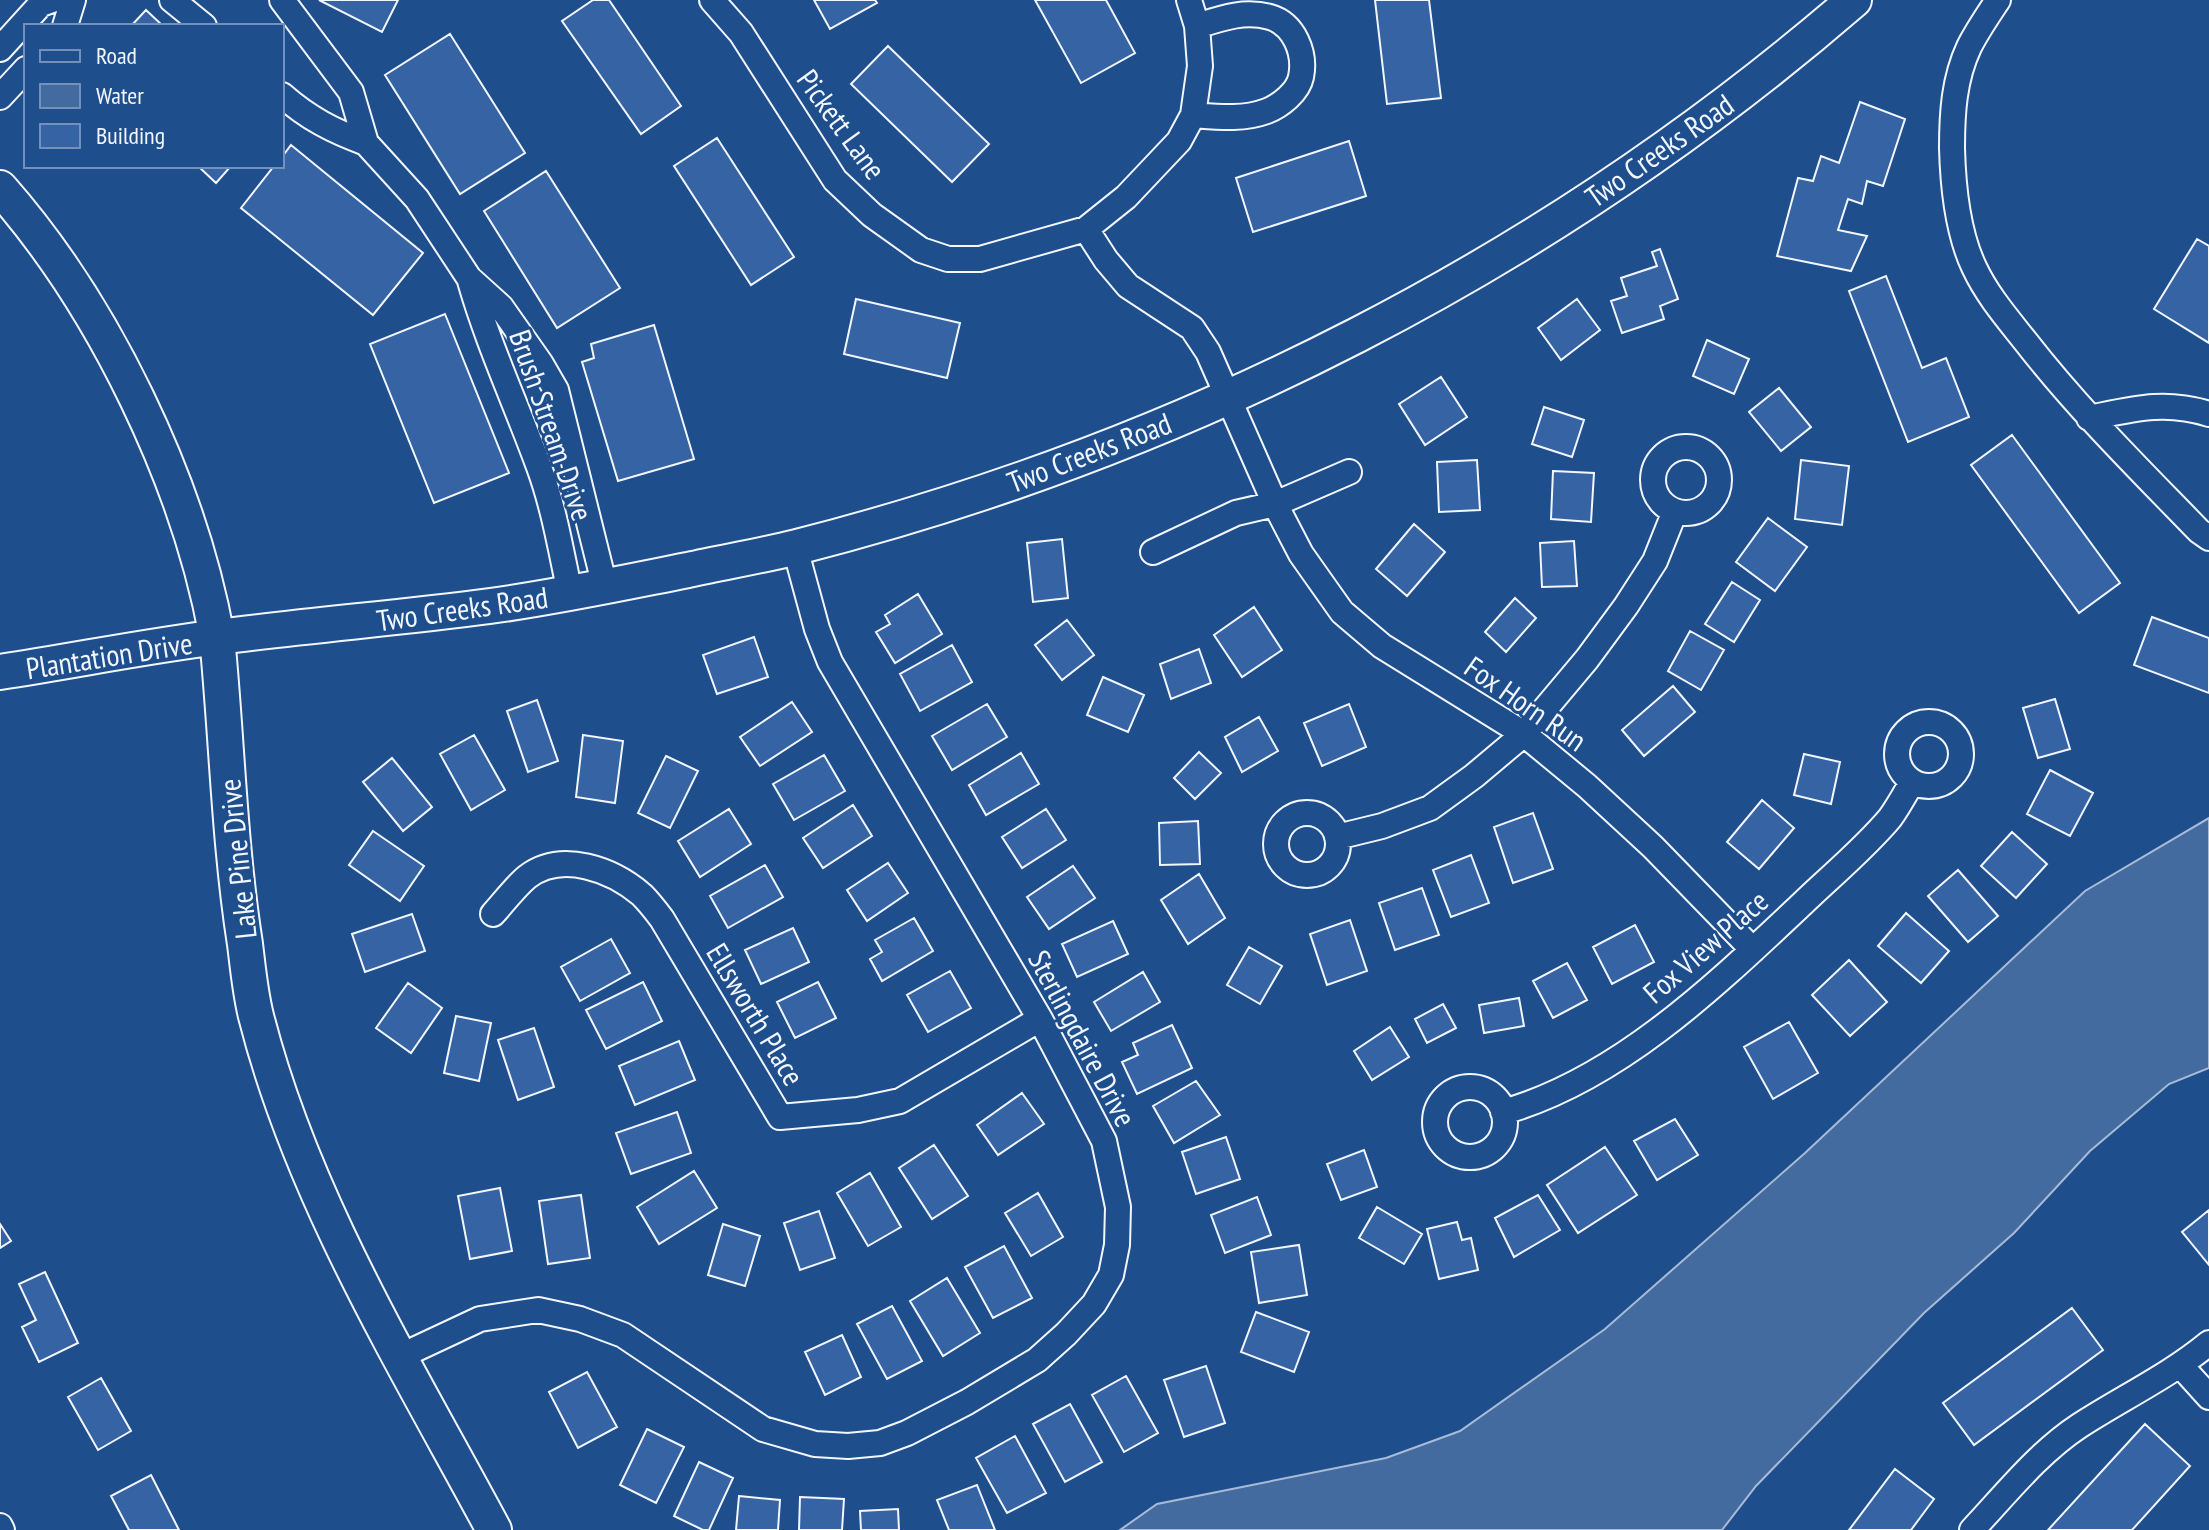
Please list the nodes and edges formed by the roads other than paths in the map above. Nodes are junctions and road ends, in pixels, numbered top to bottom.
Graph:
1 (52, 0) edge
2 (73, 0) edge
3 (172, 0) edge
4 (282, 0) edge
5 (712, 0) edge
6 (1189, 0) edge
7 (1854, 0) edge
8 (1998, 0) edge
9 (67, 24) edge
10 (202, 24) edge
11 (1197, 26) junction
12 (0, 49) edge
13 (24, 71) edge
14 (0, 97) edge
15 (284, 97) edge
16 (1193, 115) junction
17 (366, 143) junction
18 (0, 188) edge
19 (1086, 229) junction
20 (469, 278) junction
21 (1228, 399) junction
22 (2209, 414) edge
23 (2089, 418) junction
24 (1349, 472) dead end
25 (1275, 504) junction
26 (1675, 511) dead end
27 (2209, 538) edge
28 (795, 548) junction
29 (1153, 552) dead end
30 (605, 587) junction
31 (570, 593) junction
32 (217, 637) junction
33 (0, 672) edge
34 (1524, 734) junction
35 (1912, 782) dead end
36 (1337, 837) dead end
37 (493, 914) dead end
38 (1753, 950) junction
39 (1040, 1019) junction
40 (1503, 1112) dead end
41 (2209, 1343) edge
42 (401, 1356) junction
43 (2181, 1366) junction
44 (2209, 1397) edge
45 (494, 1530) edge
46 (1972, 1530) edge

1 - 12 street
2 - 9 street
3 - 10 street
4 - 17 street, Brush Stream Drive
5 - 19 street, Pickett Lane
6 - 11 street
7 - 21 street, Two Creeks Road
8 - 23 street
11 - 16 street
11 - 16 street
13 - 14 street
15 - 17 street, Brush Stream Drive
16 - 19 street
17 - 20 street, Brush Stream Drive
18 - 32 street, Lake Pine Drive
19 - 21 street, Fox Horn Run
20 - 30 street, Brush Stream Drive
20 - 31 street, Brush Stream Drive
21 - 25 street, Fox Horn Run
21 - 28 street, Two Creeks Road
22 - 23 street
23 - 27 street
24 - 25 street
25 - 29 street
25 - 34 street, Fox Horn Run
26 - 34 street
28 - 30 street, Two Creeks Road
28 - 39 street, Sterlingdaire Drive
30 - 31 street, Two Creeks Road
31 - 32 street, Two Creeks Road
32 - 33 street, Plantation Drive
32 - 42 street, Lake Pine Drive
34 - 36 street
34 - 38 street, Fox Horn Run
35 - 38 street, Fox View Place
37 - 39 street, Ellsworth Place
38 - 40 street, Fox View Place
39 - 42 street, Sterlingdaire Drive
41 - 43 street
42 - 45 street, Lake Pine Drive
43 - 44 street
43 - 46 street

